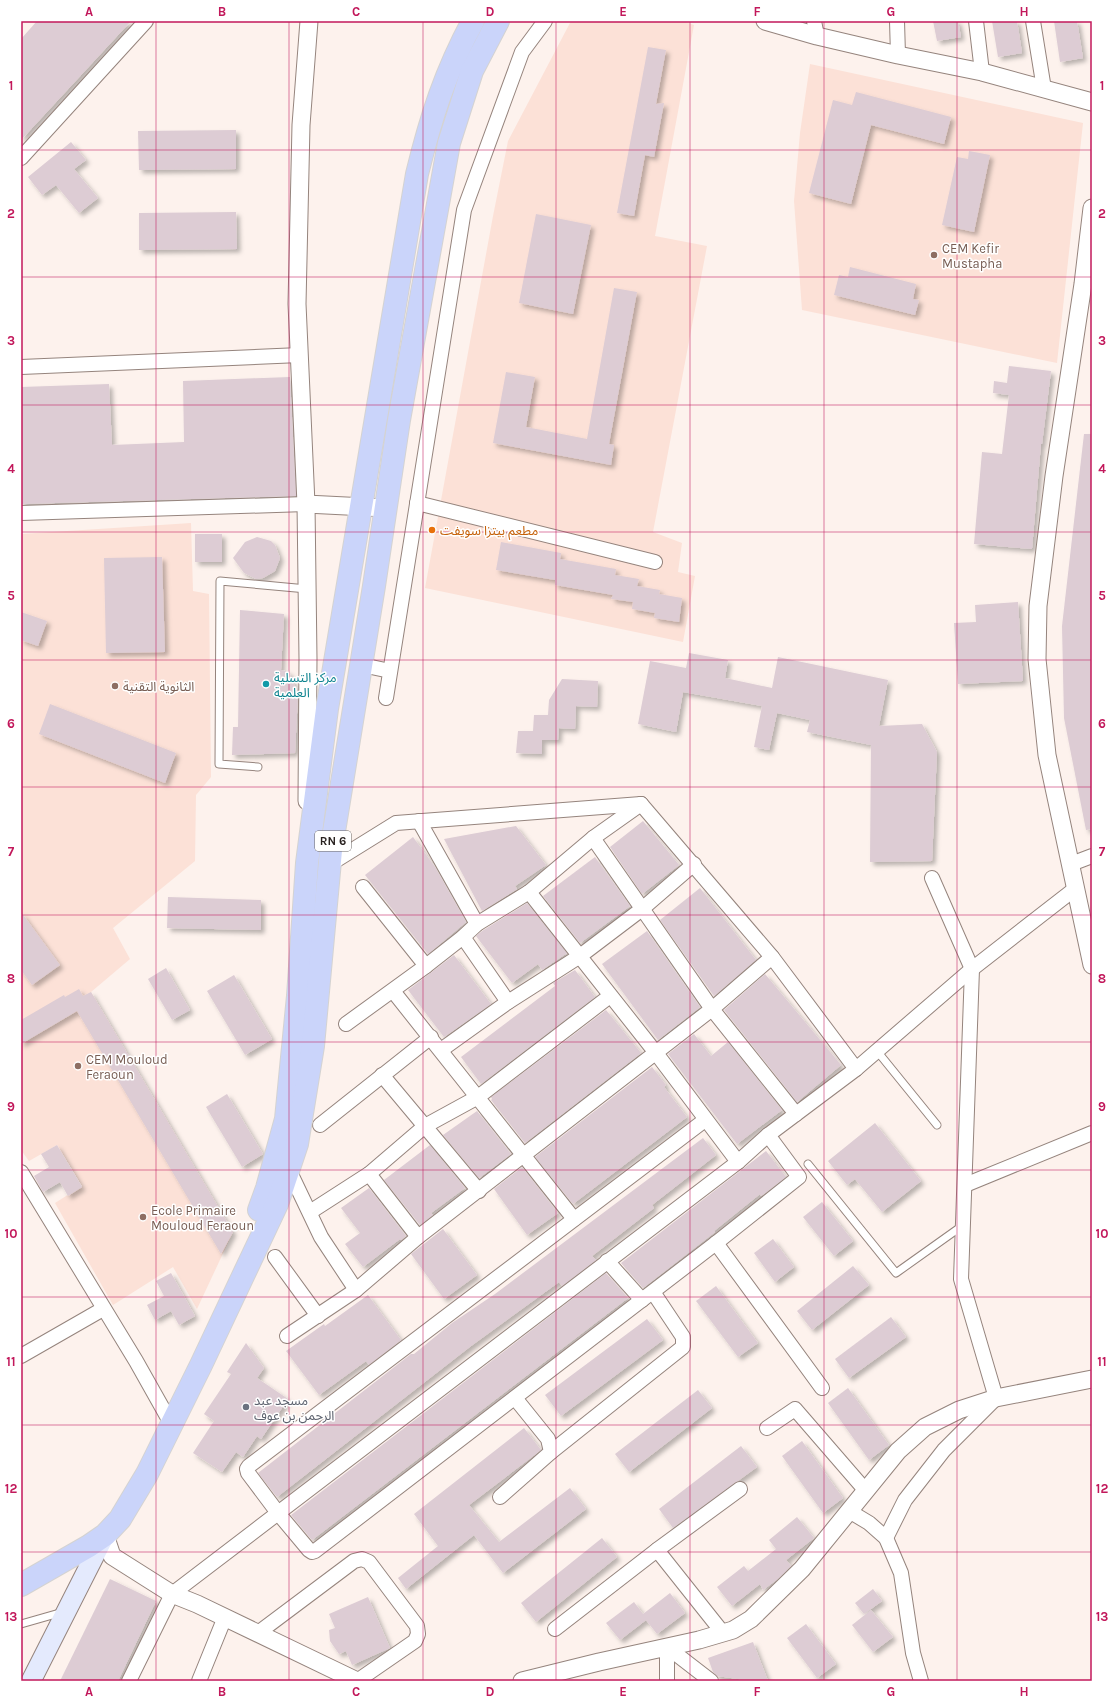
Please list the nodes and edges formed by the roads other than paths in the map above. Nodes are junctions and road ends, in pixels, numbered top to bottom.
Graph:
1 (146, 21) edge
2 (309, 21) edge
3 (473, 21) edge
4 (498, 21) edge
5 (545, 21) edge
6 (765, 21) edge
7 (897, 21) edge
8 (976, 21) edge
9 (1033, 21) edge
10 (816, 28) edge
11 (898, 55) junction
12 (982, 72) junction
13 (1044, 89) junction
14 (1092, 102) edge
15 (21, 158) edge
16 (1092, 208) edge
17 (300, 355) junction
18 (21, 367) edge
19 (417, 503) junction
20 (306, 504) junction
21 (360, 507) junction
22 (386, 508) junction
23 (21, 513) edge
24 (655, 562) dead end
25 (307, 589) junction
26 (362, 664) junction
27 (390, 670) junction
28 (386, 698) dead end
29 (258, 767) dead end
30 (641, 804) junction
31 (419, 821) junction
32 (593, 838) junction
33 (1092, 856) edge
34 (306, 863) junction
35 (330, 864) junction
36 (694, 864) junction
37 (1071, 864) junction
38 (932, 878) dead end
39 (363, 887) dead end
40 (1076, 888) junction
41 (529, 892) junction
42 (642, 909) junction
43 (477, 924) junction
44 (463, 937) junction
45 (580, 956) junction
46 (772, 957) junction
47 (1092, 965) edge
48 (426, 966) junction
49 (972, 969) junction
50 (393, 991) junction
51 (610, 996) junction
52 (508, 1002) junction
53 (712, 1009) junction
54 (346, 1024) dead end
55 (431, 1037) junction
56 (441, 1050) junction
57 (877, 1051) junction
58 (656, 1053) junction
59 (856, 1069) junction
60 (382, 1075) junction
61 (478, 1097) junction
62 (796, 1114) junction
63 (705, 1120) junction
64 (320, 1125) dead end
65 (937, 1125) dead end
66 (425, 1126) junction
67 (1092, 1133) edge
68 (768, 1135) junction
69 (524, 1156) junction
70 (738, 1162) junction
71 (808, 1164) dead end
72 (289, 1170) junction
73 (21, 1172) edge
74 (369, 1174) junction
75 (965, 1185) junction
76 (479, 1191) junction
77 (310, 1212) junction
78 (574, 1220) junction
79 (963, 1225) junction
80 (418, 1237) junction
81 (716, 1243) junction
82 (275, 1257) dead end
83 (607, 1261) junction
84 (356, 1290) junction
85 (647, 1296) junction
86 (103, 1309) junction
87 (318, 1316) junction
88 (288, 1336) dead end
89 (21, 1356) edge
90 (1092, 1379) edge
91 (822, 1388) dead end
92 (515, 1398) junction
93 (996, 1398) junction
94 (168, 1418) junction
95 (767, 1428) dead end
96 (551, 1452) junction
97 (740, 1489) dead end
98 (866, 1491) junction
99 (500, 1497) dead end
100 (849, 1511) junction
101 (278, 1514) junction
102 (105, 1535) junction
103 (886, 1538) junction
104 (657, 1550) junction
105 (21, 1574) edge
106 (21, 1585) edge
107 (172, 1594) junction
108 (66, 1611) junction
109 (225, 1617) junction
110 (21, 1624) edge
111 (555, 1629) dead end
112 (258, 1633) junction
113 (723, 1633) junction
114 (667, 1647) junction
115 (31, 1681) edge
116 (129, 1681) edge
117 (199, 1681) edge
118 (357, 1681) edge
119 (522, 1681) edge
120 (668, 1681) edge
121 (711, 1681) edge
122 (921, 1681) edge

1 - 15 street
2 - 17 street
3 - 21 main road, RN 6
4 - 22 main road, RN 6
5 - 19 street
6 - 10 street
7 - 11 street
8 - 12 street
9 - 13 street
10 - 11 street
11 - 12 street
12 - 13 street
13 - 14 street
16 - 37 street
17 - 18 street
17 - 20 street
19 - 24 street
19 - 27 street
20 - 21 street
20 - 23 street
20 - 25 street
21 - 22 street
21 - 34 main road, RN 6
22 - 26 main road, RN 6
25 - 29 lane
25 - 34 street
26 - 27 street
26 - 35 main road, RN 6
27 - 28 street
30 - 31 street
30 - 32 street
30 - 36 street
31 - 35 street
31 - 43 street
32 - 41 street
32 - 42 street
33 - 37 street
34 - 35 street
34 - 94 main road, RN 6
35 - 72 main road, RN 6
36 - 42 street
36 - 46 street
37 - 40 street
38 - 49 street
39 - 48 street
40 - 47 street
40 - 49 street
41 - 43 street
41 - 45 street
42 - 45 street
42 - 53 street
43 - 44 street
44 - 48 street
44 - 52 street
45 - 51 street
45 - 52 street
46 - 53 street
46 - 59 street
48 - 50 street
49 - 57 street
49 - 75 street
50 - 54 street
50 - 55 street
51 - 58 street
51 - 61 street
52 - 56 street
53 - 58 street
53 - 62 street
55 - 56 street
55 - 60 street
56 - 61 street
57 - 59 street
57 - 65 lane
58 - 63 street
58 - 69 street
59 - 62 street
60 - 64 street
60 - 66 street
61 - 66 street
61 - 69 street
62 - 68 street
63 - 70 street
63 - 78 street
66 - 74 street
66 - 76 street
67 - 75 street
68 - 70 street
68 - 81 street
69 - 76 street
69 - 78 street
70 - 83 street
71 - 79 lane
72 - 77 street
72 - 94 main road, RN 6
73 - 86 street
74 - 77 street
74 - 80 street
75 - 79 street
76 - 80 street
77 - 84 street
78 - 101 street
79 - 93 street
80 - 84 street
81 - 85 street
81 - 91 street
82 - 87 street
83 - 85 street
83 - 101 street
84 - 87 street
85 - 92 street
85 - 96 street
86 - 89 street
86 - 94 street
87 - 88 street
90 - 93 street
92 - 96 street
92 - 101 street
93 - 98 street
93 - 103 street
94 - 102 main road, RN 6
94 - 105 main road, RN 6
95 - 98 street
96 - 99 street
97 - 104 street
98 - 100 street
100 - 103 street
100 - 113 street
101 - 107 street
102 - 106 main road, RN 6
102 - 107 street
102 - 108 main road
103 - 122 street
104 - 111 street
104 - 113 street
107 - 109 street
107 - 116 street
108 - 110 lane
108 - 115 main road
109 - 112 street
109 - 117 street
112 - 118 street
112 - 118 street
113 - 114 street
114 - 119 street
114 - 120 street
114 - 121 street

